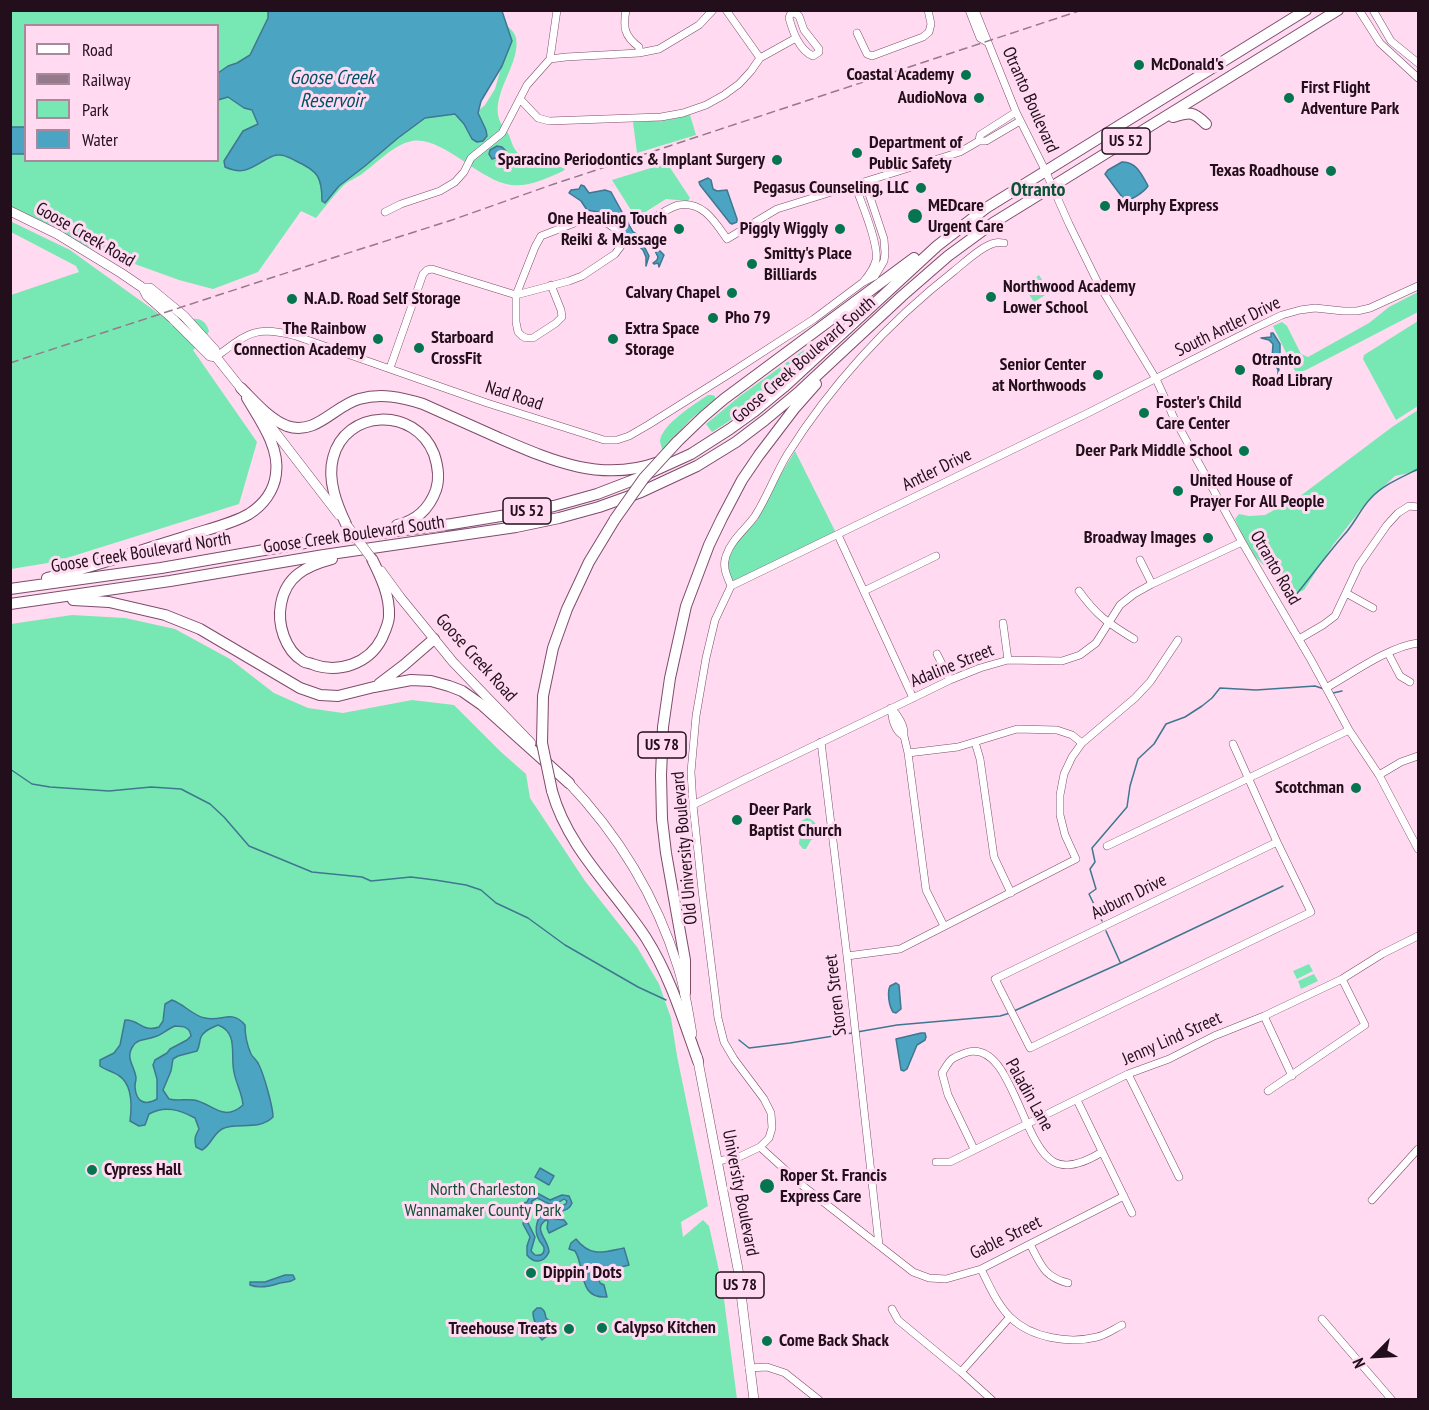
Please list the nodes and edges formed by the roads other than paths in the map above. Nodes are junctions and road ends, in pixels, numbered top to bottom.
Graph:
1 (557, 10) edge
2 (626, 10) edge
3 (713, 10) edge
4 (726, 10) edge
5 (969, 10) edge
6 (975, 10) edge
7 (1306, 10) edge
8 (1338, 10) edge
9 (1359, 10) edge
10 (1373, 10) edge
11 (931, 11) edge
12 (857, 33) dead end
13 (796, 38) junction
14 (987, 42) junction
15 (639, 53) junction
16 (760, 58) junction
17 (550, 59) junction
18 (1419, 63) edge
19 (1419, 78) edge
20 (520, 99) junction
21 (1016, 112) junction
22 (1020, 121) junction
23 (1158, 121) junction
24 (1206, 124) dead end
25 (979, 141) junction
26 (1046, 170) junction
27 (865, 182) junction
28 (855, 185) junction
29 (1052, 186) junction
30 (10, 211) edge
31 (385, 212) dead end
32 (653, 218) dead end
33 (957, 230) junction
34 (1004, 243) dead end
35 (862, 283) junction
36 (551, 285) junction
37 (1419, 286) edge
38 (516, 295) junction
39 (864, 331) junction
40 (216, 357) junction
41 (390, 368) junction
42 (1156, 379) junction
43 (241, 388) junction
44 (750, 414) junction
45 (1419, 507) edge
46 (346, 525) junction
47 (837, 535) junction
48 (316, 541) junction
49 (1242, 542) junction
50 (391, 546) junction
51 (936, 556) dead end
52 (372, 559) junction
53 (1140, 560) dead end
54 (1152, 584) junction
55 (731, 586) junction
56 (10, 588) edge
57 (864, 591) junction
58 (1079, 591) dead end
59 (1346, 593) junction
60 (10, 605) edge
61 (1373, 608) dead end
62 (1003, 623) dead end
63 (1108, 623) junction
64 (434, 639) junction
65 (1134, 639) dead end
66 (1299, 639) junction
67 (1178, 640) dead end
68 (1419, 643) edge
69 (1388, 653) junction
70 (937, 654) dead end
71 (1008, 660) junction
72 (950, 680) junction
73 (1410, 682) dead end
74 (374, 687) junction
75 (1326, 688) junction
76 (913, 698) junction
77 (891, 708) junction
78 (1349, 730) junction
79 (821, 742) junction
80 (975, 742) junction
81 (1082, 743) junction
82 (1233, 744) dead end
83 (908, 753) junction
84 (1419, 756) edge
85 (1379, 775) junction
86 (1248, 779) junction
87 (569, 783) junction
88 (693, 806) junction
89 (1277, 842) junction
90 (1107, 846) dead end
91 (1419, 849) edge
92 (1011, 893) junction
93 (944, 926) junction
94 (1419, 936) edge
95 (847, 957) junction
96 (1342, 979) junction
97 (685, 993) junction
98 (1264, 1016) junction
99 (698, 1061) junction
100 (1128, 1074) junction
101 (1292, 1076) junction
102 (1268, 1091) dead end
103 (1077, 1100) junction
104 (1027, 1124) junction
105 (759, 1147) junction
106 (974, 1149) junction
107 (1419, 1149) edge
108 (1102, 1152) junction
109 (718, 1161) junction
110 (936, 1162) dead end
111 (1179, 1176) dead end
112 (1124, 1196) junction
113 (1372, 1200) dead end
114 (1132, 1213) dead end
115 (879, 1245) junction
116 (1030, 1245) junction
117 (981, 1269) junction
118 (1068, 1283) dead end
119 (892, 1309) dead end
120 (1011, 1317) junction
121 (1322, 1319) dead end
122 (1122, 1325) dead end
123 (749, 1368) junction
124 (961, 1372) junction
125 (754, 1400) edge
126 (819, 1400) edge
127 (992, 1400) edge
128 (1392, 1400) edge

1 - 17 street
2 - 15 street
3 - 15 street
4 - 16 street
5 - 14 street, Otranto Boulevard
6 - 14 street, Otranto Boulevard
7 - 26 highway, Goose Creek Boulevard North / US 52
8 - 23 highway, Goose Creek Boulevard South / US 52
9 - 19 street
10 - 18 street
11 - 12 street
13 - 13 street
13 - 16 street
14 - 21 street, Otranto Boulevard
15 - 17 street
16 - 20 street
17 - 20 street
20 - 31 street
21 - 22 street, Otranto Boulevard
21 - 25 street
22 - 25 street
22 - 26 street, Otranto Boulevard
23 - 24 highway
23 - 29 highway, Goose Creek Boulevard South / US 52
25 - 27 street
26 - 29 street, Otranto Road
26 - 33 highway, Goose Creek Boulevard North / US 52
27 - 28 street
27 - 35 street, Nad Road
28 - 32 street
28 - 35 street
29 - 39 highway, Goose Creek Boulevard South / US 52
29 - 42 street, Otranto Road
30 - 40 main road, Goose Creek Road
33 - 44 highway, Goose Creek Boulevard North / US 52
33 - 99 highway, US 78, bridge
34 - 55 street
35 - 41 street, Nad Road
36 - 38 street
36 - 38 street
36 - 38 street
37 - 42 street, South Antler Drive
38 - 41 street
39 - 50 highway, Goose Creek Boulevard South / US 52
39 - 97 highway, US 78
40 - 41 street, Nad Road
40 - 43 main road, Goose Creek Road
42 - 47 street, Antler Drive
42 - 49 street, Otranto Road
43 - 44 highway
43 - 46 main road, Goose Creek Road
43 - 56 highway
44 - 48 highway, Goose Creek Boulevard North / US 52
45 - 59 street
46 - 48 highway
46 - 52 main road, Goose Creek Road, bridge
47 - 55 street, Antler Drive
47 - 57 street
48 - 56 highway, Goose Creek Boulevard North / US 52
49 - 54 street, Adaline Street
49 - 66 street, Otranto Road
50 - 52 highway
50 - 60 highway, Goose Creek Boulevard South / US 52
51 - 57 street
52 - 64 main road, Goose Creek Road
53 - 54 street
54 - 63 street, Adaline Street
55 - 88 street, Old University Boulevard
57 - 76 street
58 - 63 street
59 - 61 street
59 - 66 street
60 - 74 highway
62 - 71 street
63 - 65 street
63 - 71 street, Adaline Street
64 - 74 highway
64 - 87 main road, Goose Creek Road
66 - 75 street, Otranto Road
67 - 81 street
68 - 69 street
69 - 73 street
69 - 75 street
70 - 72 street
71 - 72 street, Adaline Street
72 - 76 street, Adaline Street
74 - 87 highway
75 - 78 street, Otranto Road
76 - 77 street, Adaline Street
77 - 79 street, Adaline Street
77 - 83 street
78 - 85 street, Otranto Road
78 - 86 street
79 - 88 street, Adaline Street
79 - 95 street, Storen Street
80 - 81 street
80 - 83 street
80 - 92 street
81 - 92 street
82 - 86 street
83 - 93 street
84 - 85 street
85 - 91 street, Otranto Road
86 - 89 street
86 - 90 street
87 - 97 main road, Goose Creek Road
88 - 105 street, Old University Boulevard
89 - 89 street, Auburn Drive
92 - 93 street
93 - 95 street
94 - 96 street, Jenny Lind Street
95 - 115 street, Storen Street
96 - 98 street, Jenny Lind Street
96 - 101 street
97 - 99 main road, University Boulevard / US 78
98 - 100 street, Jenny Lind Street
98 - 101 street
99 - 109 main road, University Boulevard / US 78
100 - 103 street, Jenny Lind Street
100 - 111 street
101 - 102 street
103 - 104 street, Jenny Lind Street
103 - 108 street
104 - 106 street, Jenny Lind Street
104 - 106 street, Paladin Lane
104 - 108 street, Paladin Lane
105 - 109 street
105 - 115 street, Gable Street
106 - 110 street, Jenny Lind Street
107 - 113 street
108 - 112 street
109 - 123 main road, University Boulevard / US 78
112 - 114 street
112 - 116 street, Gable Street
115 - 117 street, Gable Street
116 - 117 street, Gable Street
116 - 118 street
117 - 120 street
119 - 124 street
120 - 122 street
120 - 124 street
121 - 128 street
123 - 125 main road, University Boulevard / US 78
123 - 126 street
124 - 127 street

